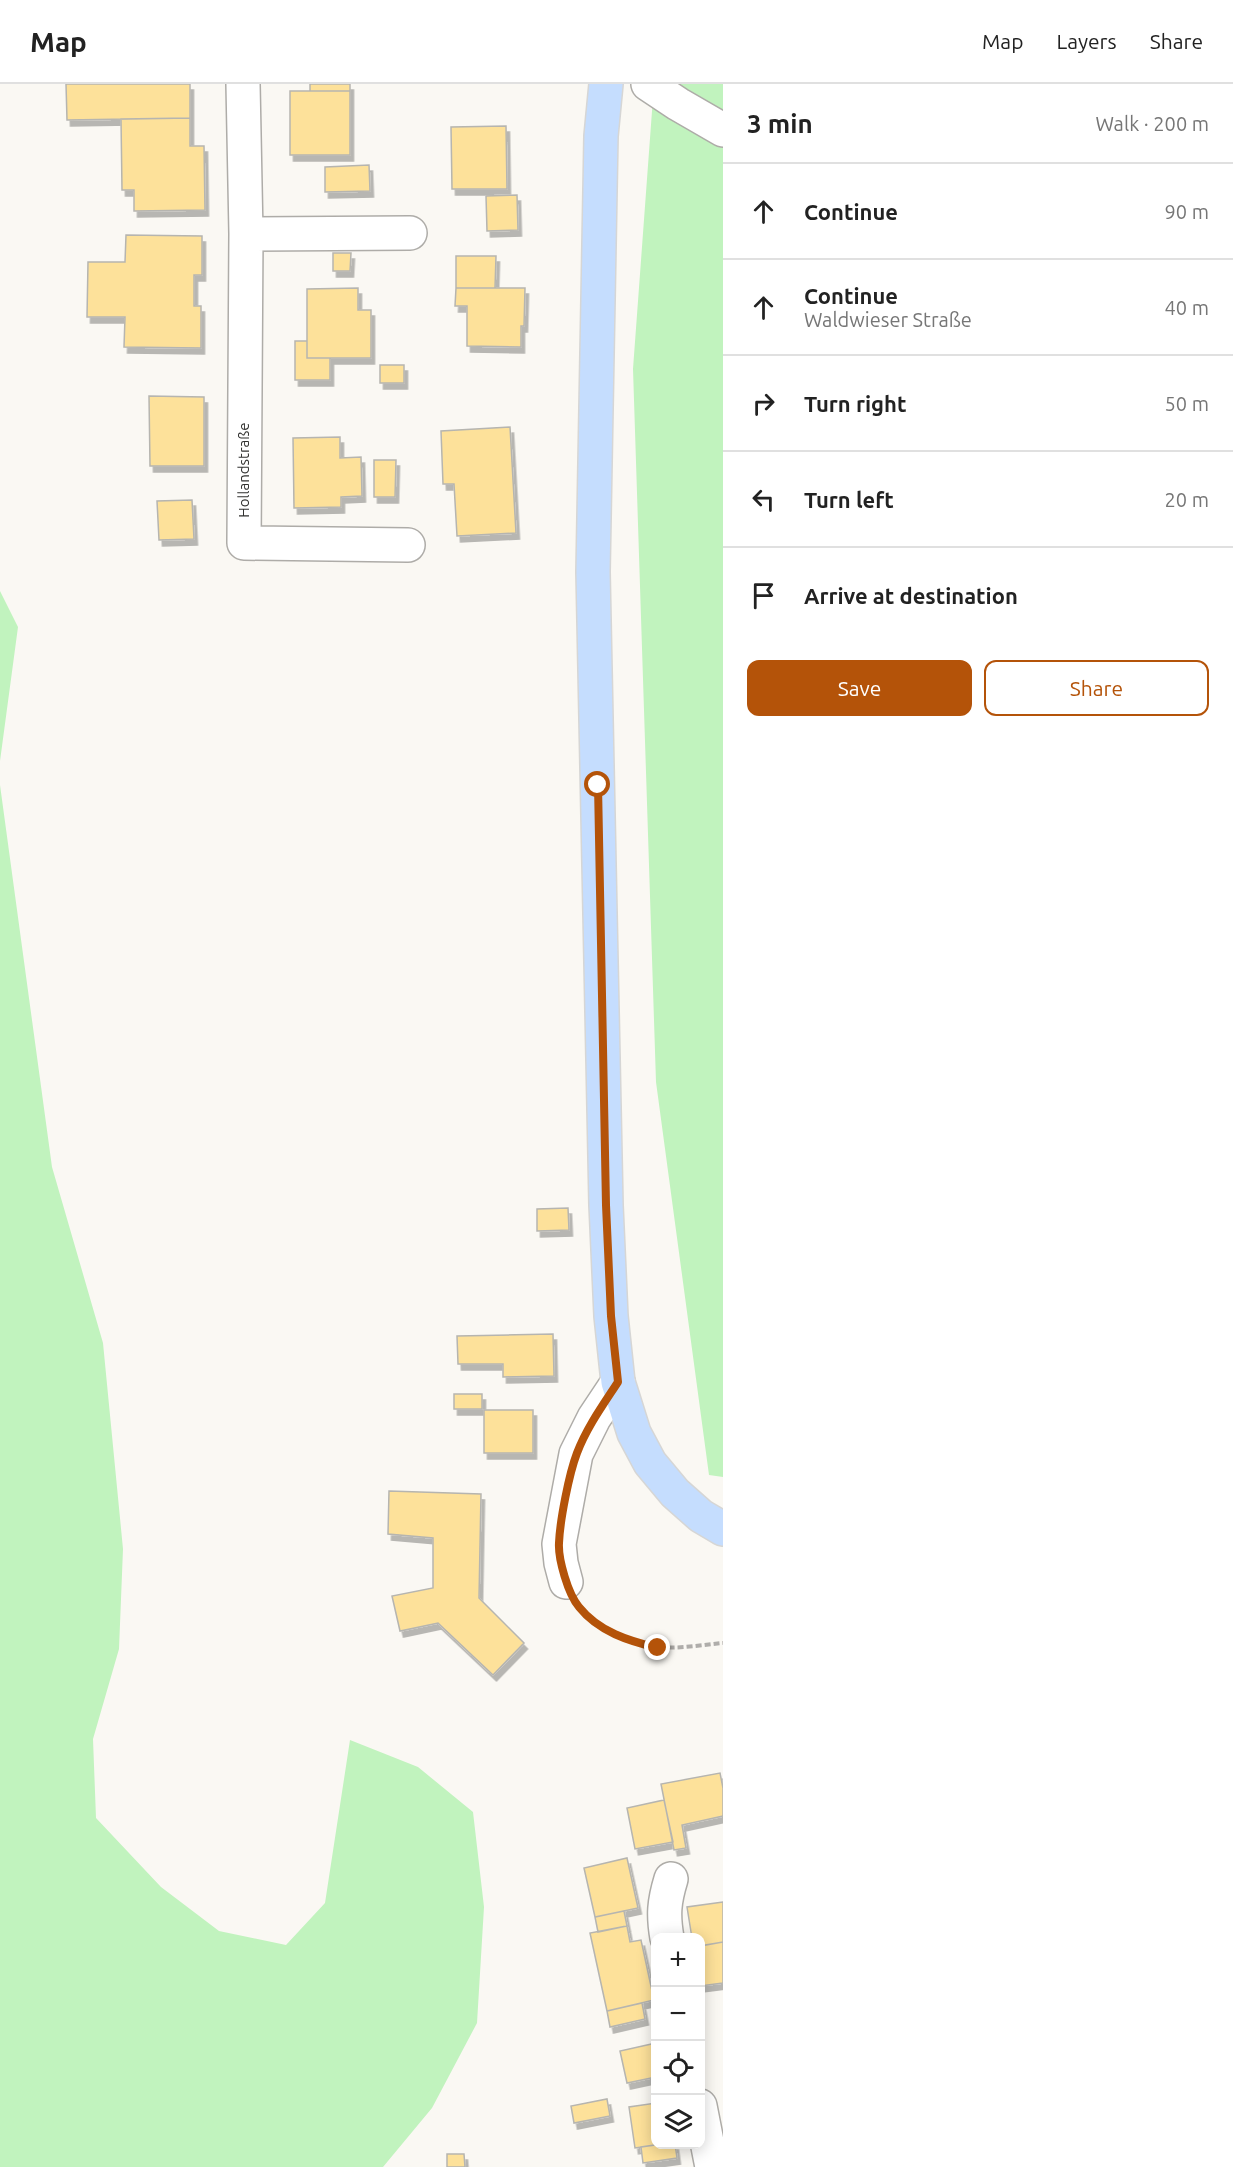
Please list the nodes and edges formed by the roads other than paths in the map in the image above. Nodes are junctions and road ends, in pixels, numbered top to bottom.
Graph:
1 (243, 84) edge
2 (606, 84) edge
3 (648, 84) edge
4 (723, 130) edge
5 (410, 233) dead end
6 (246, 234) junction
7 (408, 545) dead end
8 (618, 1382) junction
9 (723, 1529) edge
10 (566, 1582) road end
11 (671, 1879) dead end
12 (667, 1933) edge
13 (705, 2131) edge
14 (712, 2167) edge

1 - 6 street, Hollandstraße
2 - 8 main road
3 - 4 street
5 - 6 street
6 - 7 street, Hollandstraße
8 - 9 main road
8 - 10 street
11 - 12 street
13 - 14 street

